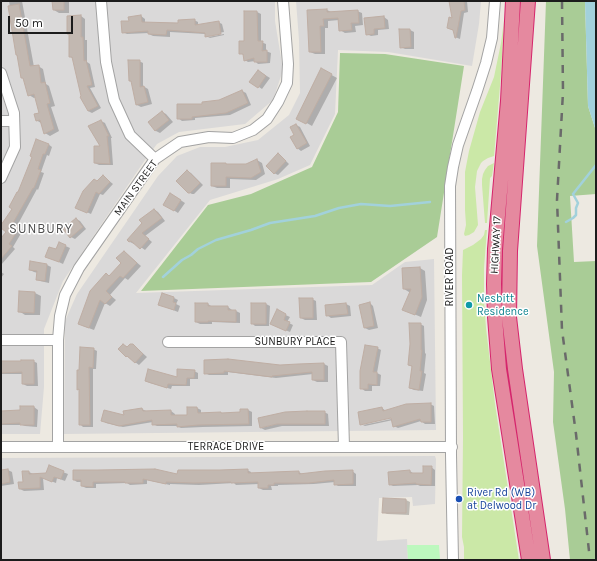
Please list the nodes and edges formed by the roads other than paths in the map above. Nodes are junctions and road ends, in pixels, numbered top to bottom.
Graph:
1 (100, 1) edge
2 (283, 1) edge
3 (495, 1) edge
4 (513, 1) edge
5 (528, 1) edge
6 (1, 73) edge
7 (1, 121) edge
8 (14, 121) junction
9 (155, 159) junction
10 (1, 178) edge
11 (1, 340) edge
12 (58, 340) junction
13 (168, 342) dead end
14 (58, 446) junction
15 (1, 447) edge
16 (344, 447) junction
17 (452, 447) junction
18 (453, 560) edge
19 (529, 560) edge
20 (543, 560) edge

1 - 9 street
2 - 9 street, MAIN STREET
3 - 17 street, RIVER ROAD
4 - 19 highway, HIGHWAY 17
5 - 20 highway, HIGHWAY 17
6 - 8 street
7 - 8 street
8 - 10 street
9 - 12 street, MAIN STREET
11 - 12 street
12 - 14 street, MAIN STREET
13 - 16 street, SUNBURY PLACE
14 - 15 street, TERRACE DRIVE
14 - 16 street, TERRACE DRIVE
16 - 17 street, TERRACE DRIVE
17 - 18 street, RIVER ROAD

